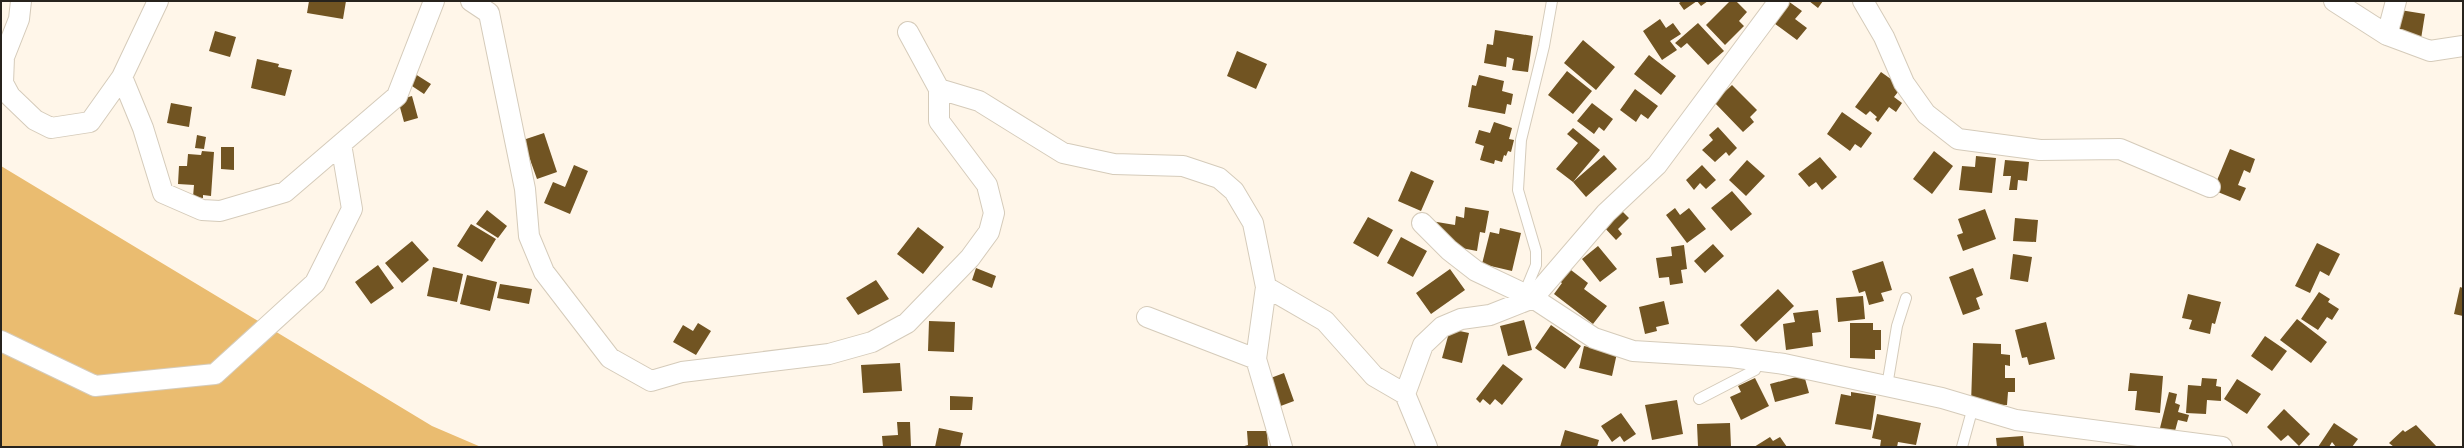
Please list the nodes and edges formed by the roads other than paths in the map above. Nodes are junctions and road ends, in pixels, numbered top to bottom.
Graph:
1 (21, 1) edge
2 (158, 1) edge
3 (434, 1) edge
4 (471, 1) edge
5 (1552, 1) edge
6 (1779, 1) edge
7 (1863, 1) edge
8 (2334, 1) edge
9 (2396, 1) edge
10 (908, 32) dead end
11 (2387, 35) junction
12 (2463, 46) edge
13 (122, 77) junction
14 (939, 89) junction
15 (341, 144) junction
16 (2210, 187) dead end
17 (1422, 223) dead end
18 (1266, 287) junction
19 (1529, 296) junction
20 (1906, 298) dead end
21 (1147, 317) dead end
22 (1, 341) edge
23 (1256, 359) junction
24 (1760, 361) junction
25 (1887, 386) junction
26 (1405, 394) junction
27 (1699, 399) dead end
28 (1973, 407) junction
29 (2164, 443) edge
30 (1282, 447) edge
31 (1427, 447) edge
32 (1962, 447) edge
33 (2222, 447) edge

1 - 13 street
2 - 13 street
3 - 15 street
4 - 14 street
5 - 19 lane
6 - 19 street
7 - 16 street
8 - 11 street
9 - 11 street
10 - 14 street
11 - 12 street
13 - 15 street
14 - 18 street
15 - 22 street
17 - 19 street
18 - 23 street
18 - 26 street
19 - 24 street
19 - 26 street
20 - 25 lane
21 - 23 street
23 - 30 street
24 - 25 street
24 - 27 lane
25 - 28 street
26 - 31 street
28 - 29 street
28 - 32 lane
29 - 33 street

